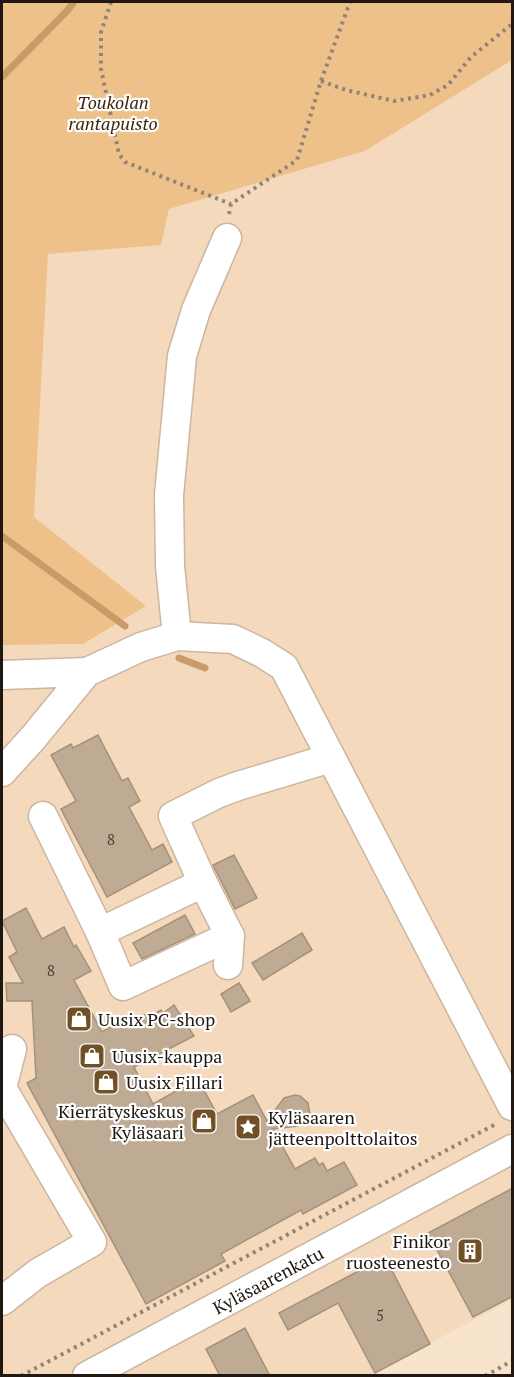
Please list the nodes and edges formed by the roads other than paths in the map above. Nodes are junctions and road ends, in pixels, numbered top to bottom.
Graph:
1 (227, 238) road end
2 (177, 636) junction
3 (87, 672) junction
4 (2, 675) edge
5 (331, 758) junction
6 (2, 772) edge
7 (43, 816) dead end
8 (203, 883) junction
9 (100, 932) junction
10 (230, 936) junction
11 (228, 965) dead end
12 (12, 1049) dead end
13 (507, 1113) edge
14 (513, 1149) edge
15 (2, 1301) edge
16 (87, 1376) edge

1 - 2 street
2 - 3 street
2 - 5 street
3 - 4 street
3 - 6 street
5 - 8 street
5 - 13 street
7 - 9 street
8 - 9 street
8 - 10 street
9 - 10 street
10 - 11 street
12 - 15 street
14 - 16 street, Kyläsaarenkatu

